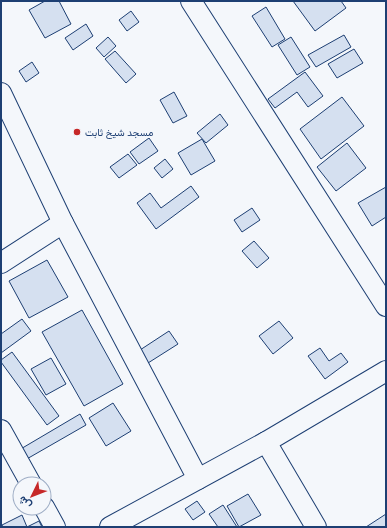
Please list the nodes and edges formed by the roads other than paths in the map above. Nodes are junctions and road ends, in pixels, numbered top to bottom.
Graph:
1 (192, 1) edge
2 (1, 93) edge
3 (63, 223) junction
4 (1, 263) edge
5 (386, 306) edge
6 (386, 371) edge
7 (1, 430) edge
8 (266, 442) junction
9 (27, 476) edge
10 (198, 479) junction
11 (49, 516) edge
12 (118, 525) edge
13 (55, 527) edge
14 (316, 527) edge

1 - 5 street
2 - 3 street
3 - 4 street
3 - 10 street
6 - 8 street
7 - 9 street
8 - 10 street
8 - 14 street
10 - 12 street
11 - 13 street

